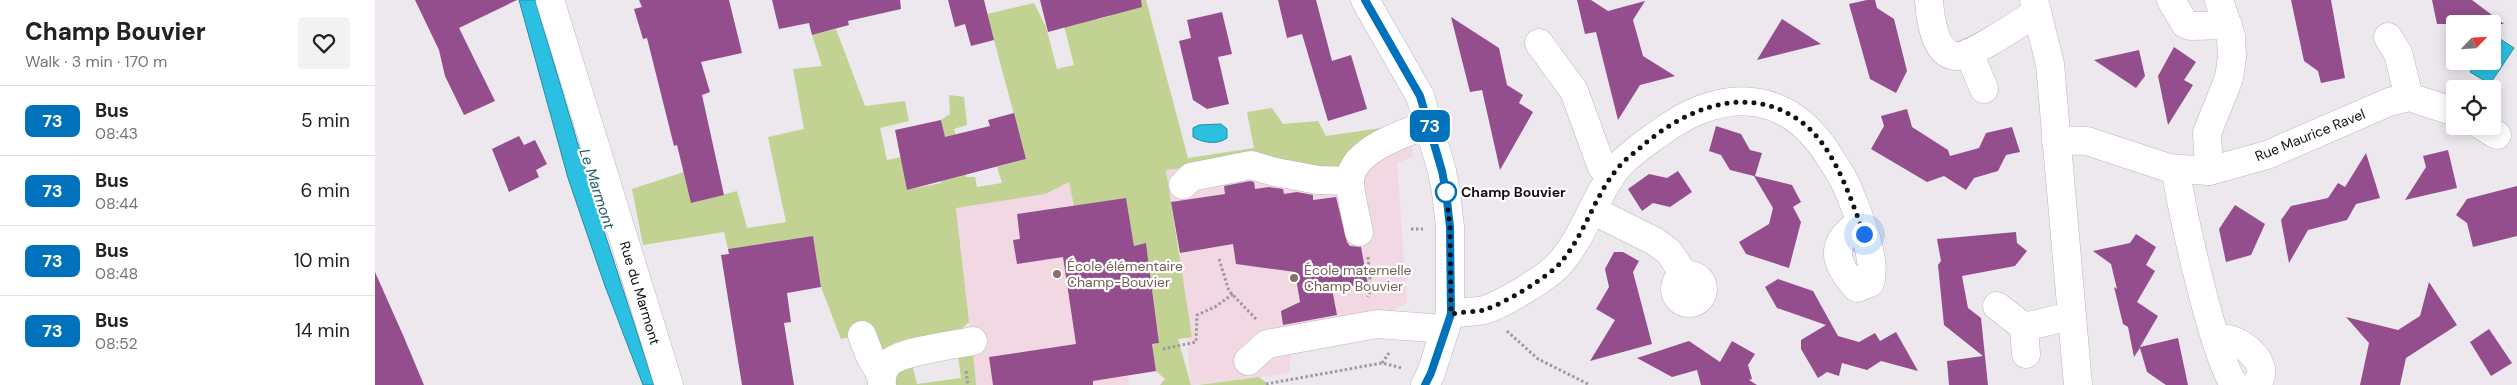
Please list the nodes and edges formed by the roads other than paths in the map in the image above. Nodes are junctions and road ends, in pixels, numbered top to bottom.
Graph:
1 (550, 0) edge
2 (1365, 0) edge
3 (1929, 0) edge
4 (2171, 0) edge
5 (2219, 0) edge
6 (2035, 6) edge
7 (2228, 25) junction
8 (2388, 37) dead end
9 (1539, 44) dead end
10 (1969, 53) junction
11 (1984, 89) dead end
12 (2409, 97) junction
13 (2446, 109) edge
14 (1429, 124) junction
15 (2056, 140) junction
16 (2177, 169) junction
17 (2209, 171) junction
18 (1612, 175) junction
19 (1350, 181) junction
20 (1183, 185) dead end
21 (1592, 210) junction
22 (1860, 223) dead end
23 (1359, 232) road end
24 (1685, 276) dead end
25 (1997, 306) dead end
26 (2071, 316) junction
27 (1448, 321) junction
28 (2024, 327) junction
29 (862, 335) dead end
30 (2216, 339) junction
31 (973, 341) dead end
32 (2026, 354) dead end
33 (1258, 363) edge
34 (1415, 377) edge
35 (882, 380) edge
36 (669, 385) edge
37 (2078, 385) edge
38 (2235, 385) edge
39 (2255, 385) edge

1 - 36 street, Rue du Marmont
2 - 14 street
3 - 10 street
4 - 7 street
5 - 7 street
6 - 10 street
6 - 15 street
7 - 17 street
8 - 12 street
9 - 18 street
10 - 11 street
12 - 13 street
12 - 17 street, Rue Maurice Ravel
14 - 19 street
14 - 27 street
15 - 16 street, Rue Maurice Ravel
15 - 26 street
16 - 17 street, Rue Maurice Ravel
16 - 30 street
18 - 21 street
18 - 22 street
19 - 20 street
19 - 23 street
21 - 24 street
21 - 27 street
25 - 28 street
26 - 28 street
26 - 37 street
27 - 33 street
27 - 34 street
28 - 32 street
29 - 35 street
30 - 38 street
30 - 39 street
31 - 35 street

